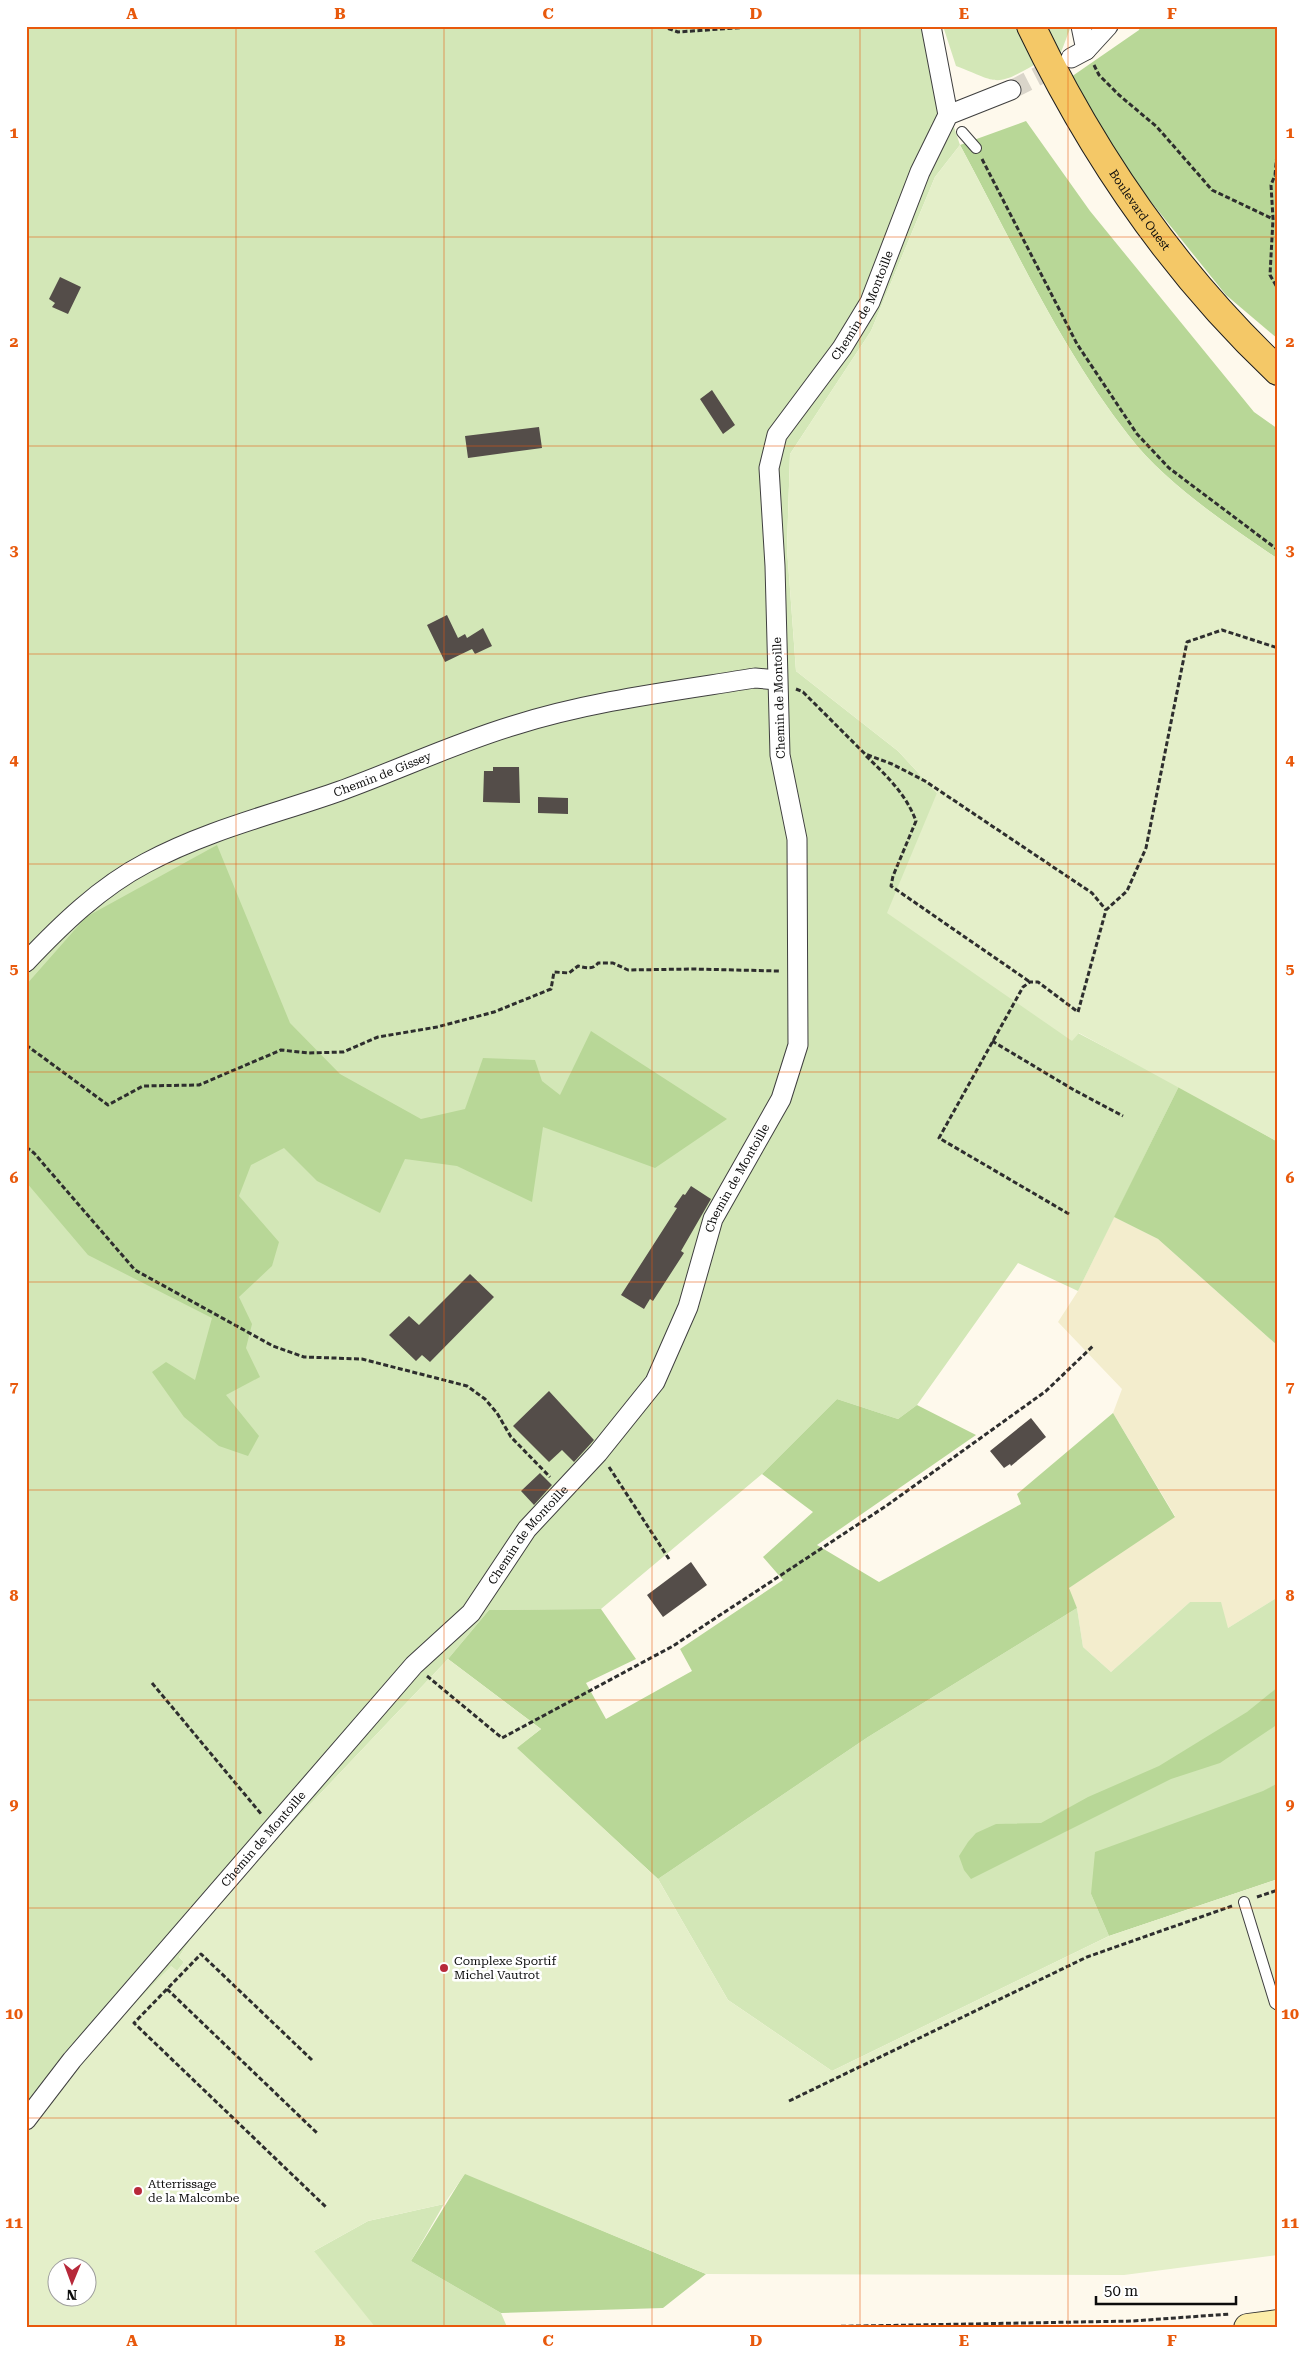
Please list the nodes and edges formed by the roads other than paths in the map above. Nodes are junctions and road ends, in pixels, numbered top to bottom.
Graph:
1 (931, 26) edge
2 (1031, 26) edge
3 (1081, 26) edge
4 (1108, 26) edge
5 (1011, 90) tunnel mouth
6 (948, 115) junction
7 (962, 132) dead end
8 (976, 148) road end
9 (1278, 371) edge
10 (777, 680) junction
11 (26, 962) edge
12 (1244, 1902) road end
13 (1278, 2005) edge
14 (26, 2120) edge
15 (1240, 2321) edge
16 (1278, 2324) edge

1 - 6 street
2 - 9 main road, Boulevard Ouest
3 - 4 street
5 - 6 street
6 - 10 street, Chemin de Montoille
7 - 8 lane
10 - 11 street, Chemin de Gissey
10 - 14 street, Chemin de Montoille
12 - 13 lane
15 - 16 main road

